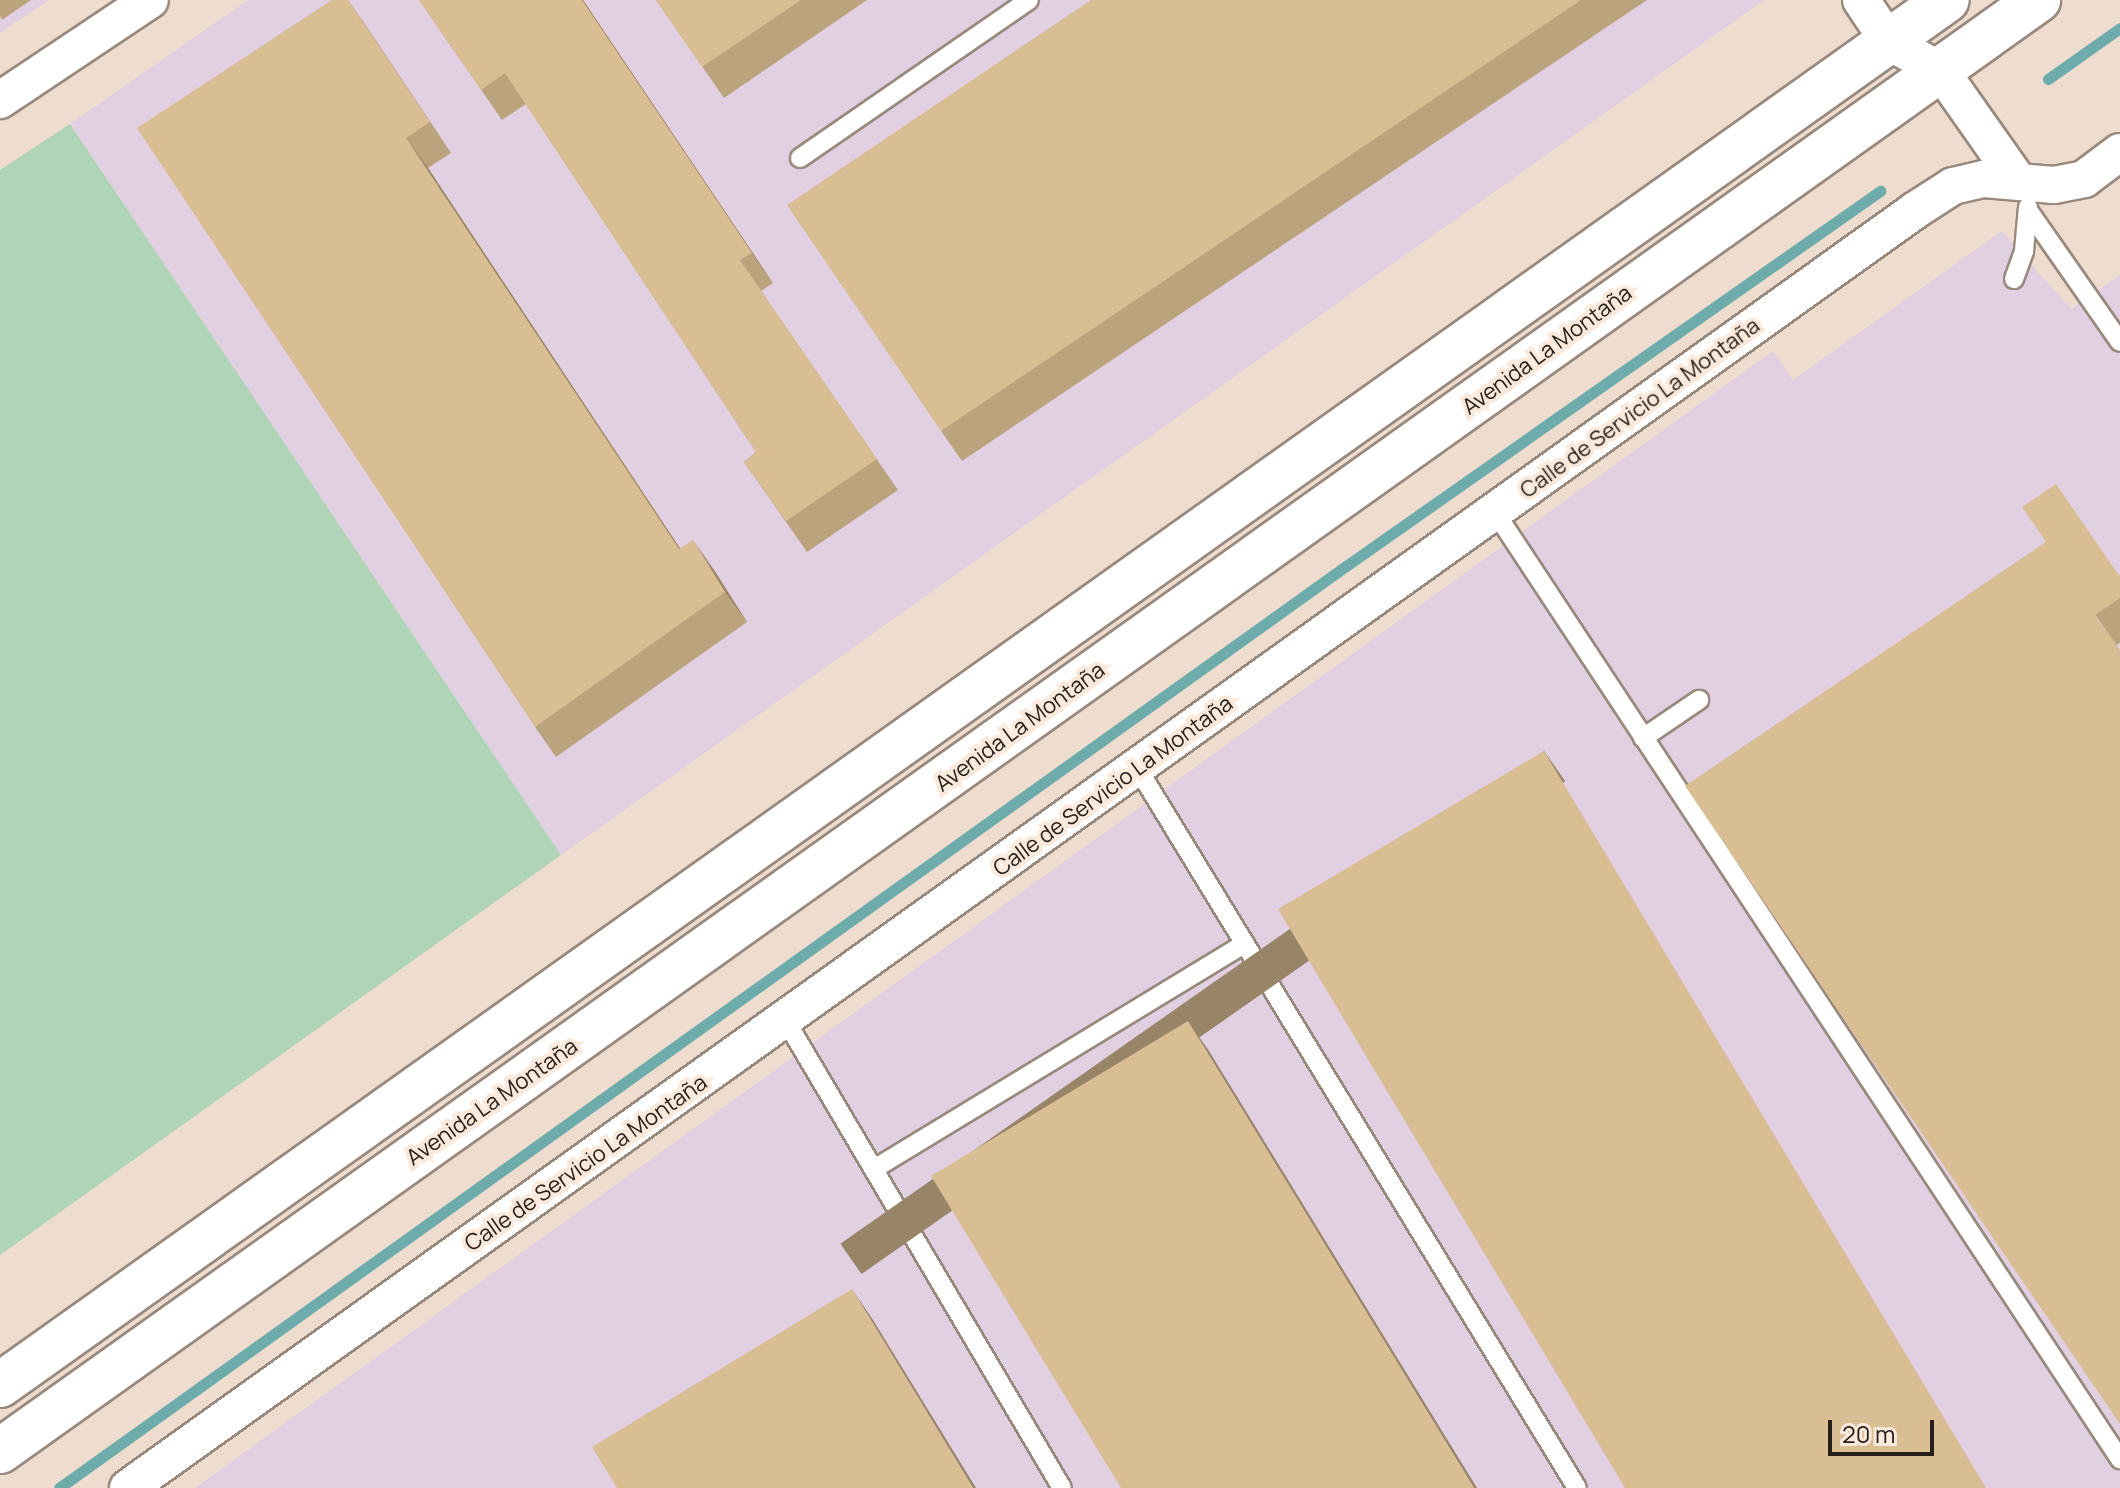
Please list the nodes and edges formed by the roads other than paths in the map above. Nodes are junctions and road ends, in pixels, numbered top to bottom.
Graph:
1 (150, 0) edge
2 (1029, 0) edge
3 (1861, 0) edge
4 (2038, 0) edge
5 (1937, 3) edge
6 (1889, 42) junction
7 (1940, 70) junction
8 (0, 100) edge
9 (2120, 152) edge
10 (800, 158) dead end
11 (2016, 178) junction
12 (2030, 213) junction
13 (2014, 279) dead end
14 (2120, 342) edge
15 (1495, 512) junction
16 (1699, 700) dead end
17 (1643, 738) junction
18 (1138, 769) junction
19 (1245, 943) junction
20 (786, 1021) junction
21 (874, 1169) junction
22 (0, 1385) edge
23 (0, 1451) edge
24 (2120, 1459) edge
25 (128, 1488) edge
26 (1062, 1488) edge
27 (1577, 1488) edge

1 - 8 street
2 - 10 lane
3 - 6 street
4 - 7 main road, Avenida La Montaña
5 - 6 main road
5 - 7 street
6 - 7 street
6 - 22 main road
7 - 11 street
7 - 23 main road, Avenida La Montaña
9 - 11 street, Calle de Servicio La Montaña
11 - 12 lane
11 - 15 street, Calle de Servicio La Montaña
12 - 13 lane
12 - 14 lane
15 - 17 lane
15 - 18 street, Calle de Servicio La Montaña
16 - 17 lane
17 - 24 lane
18 - 19 lane
18 - 20 street, Calle de Servicio La Montaña
19 - 21 lane
19 - 27 lane
20 - 21 lane
20 - 25 street, Calle de Servicio La Montaña
21 - 26 lane

